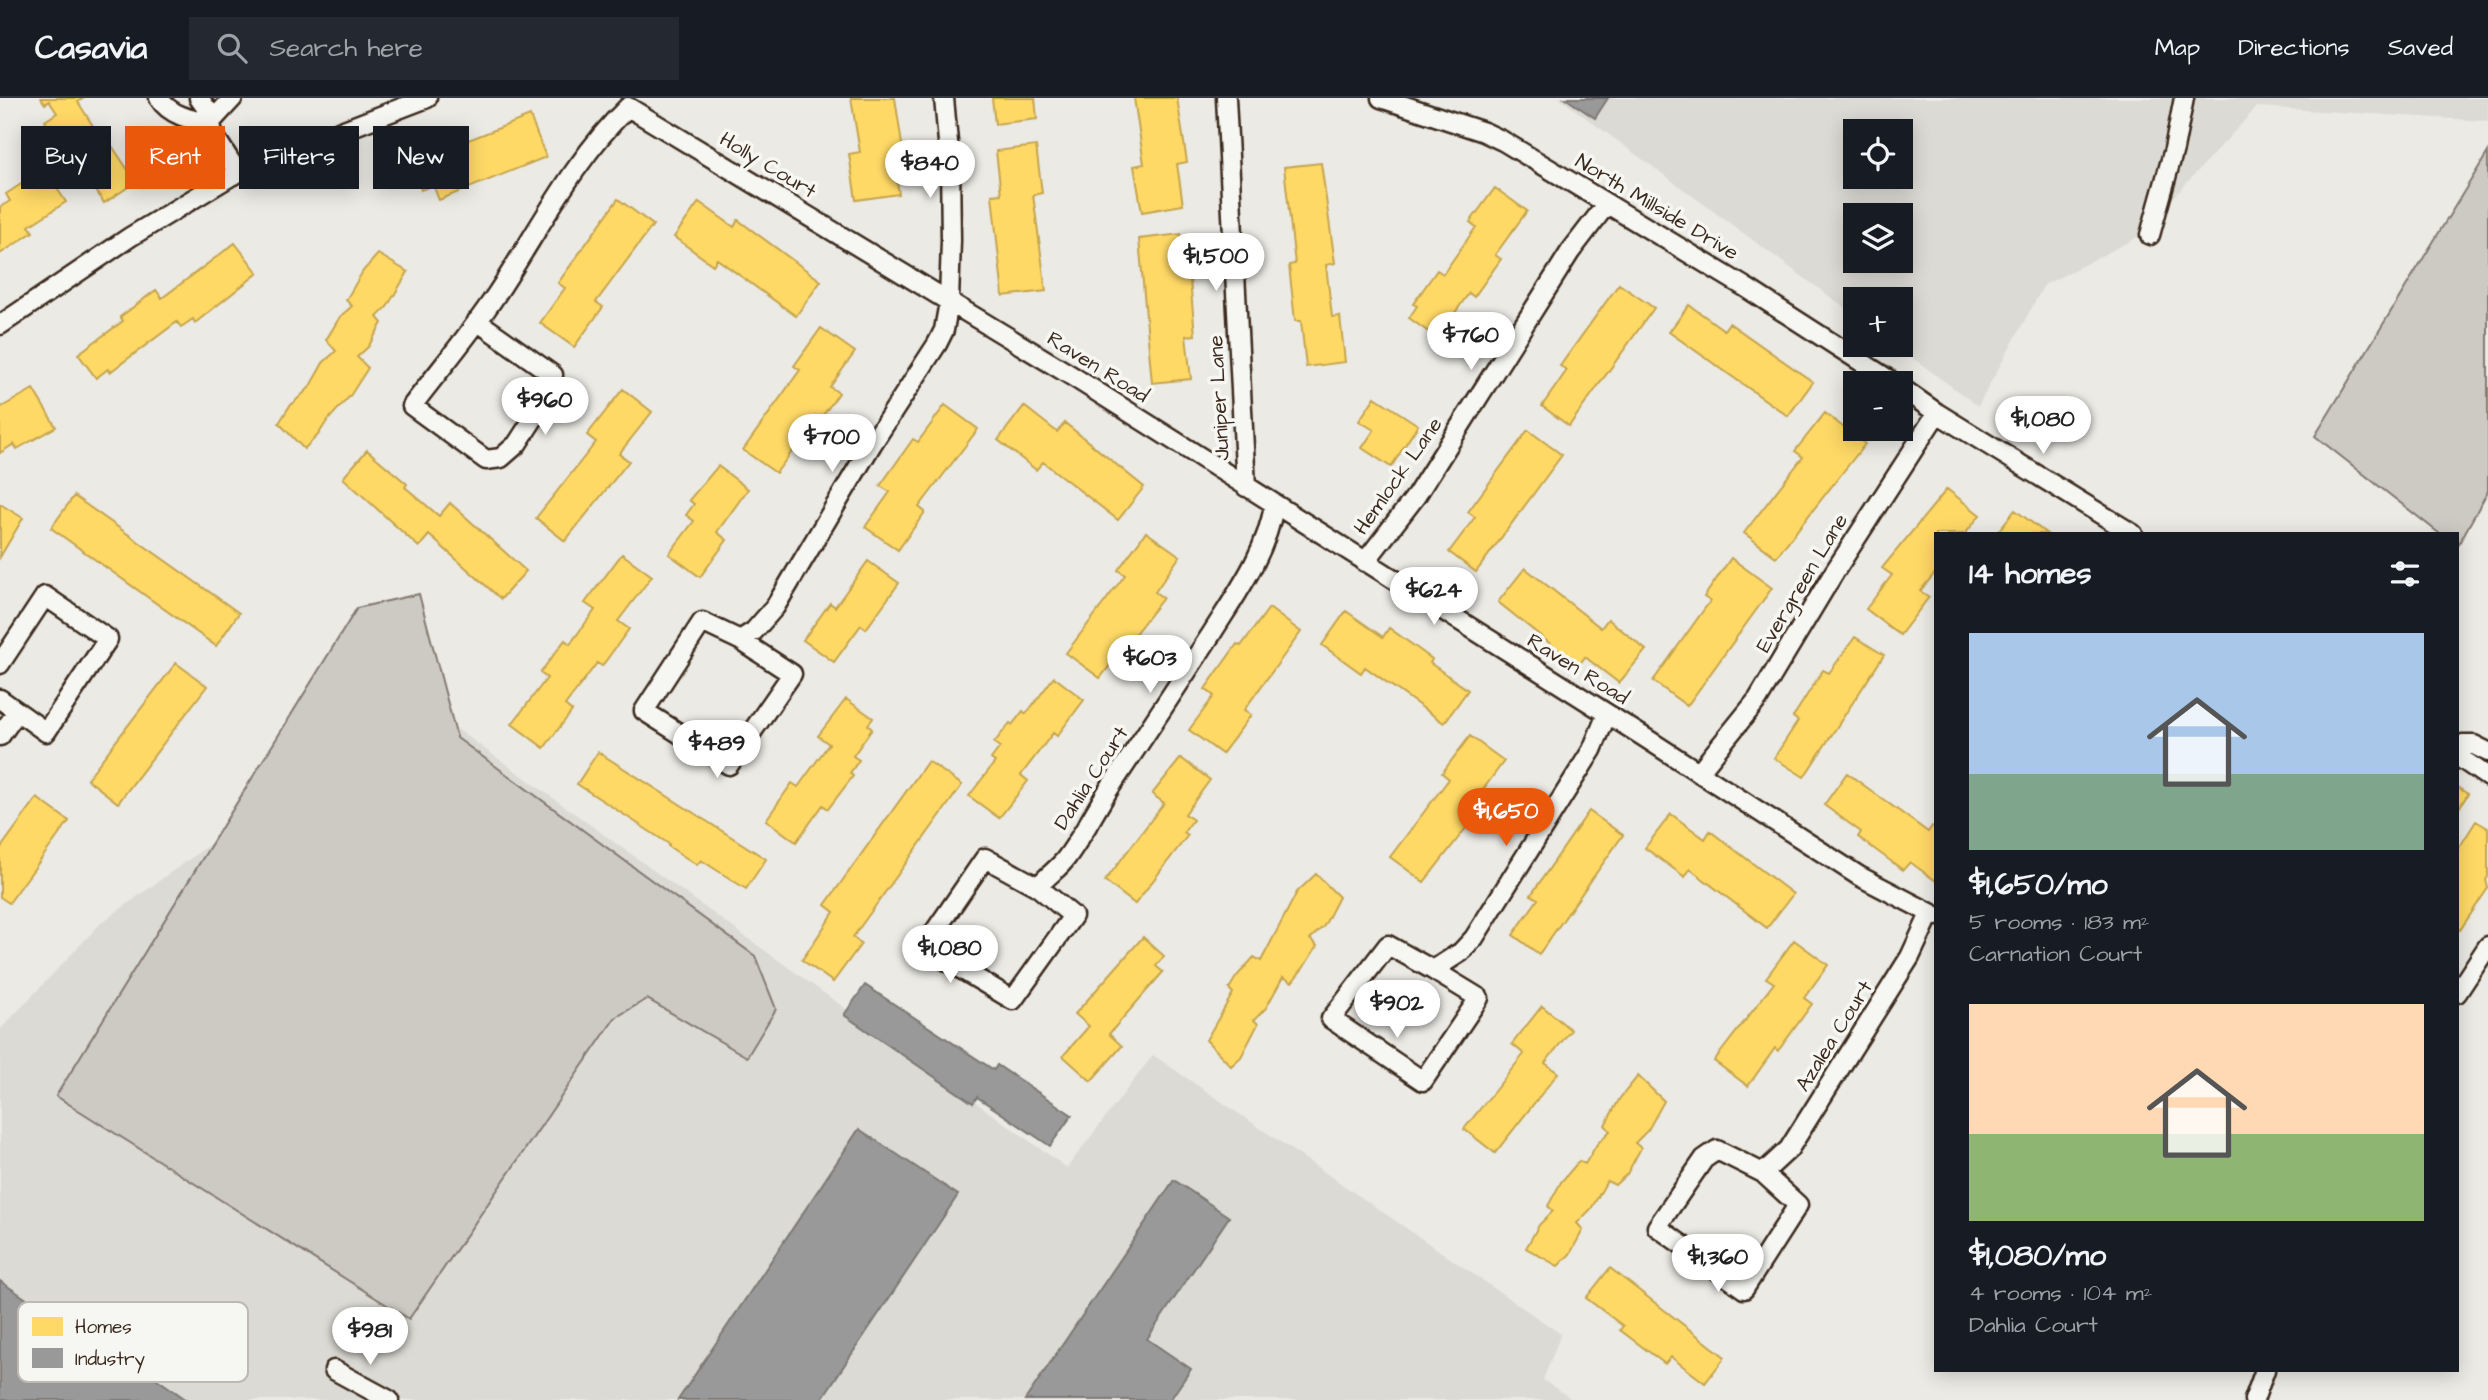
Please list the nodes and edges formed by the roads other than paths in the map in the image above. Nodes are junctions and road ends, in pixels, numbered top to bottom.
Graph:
1 (159, 98) edge
2 (199, 98) edge
3 (233, 98) edge
4 (427, 98) edge
5 (944, 98) edge
6 (1226, 98) edge
7 (1381, 98) edge
8 (2184, 98) edge
9 (210, 123) junction
10 (238, 173) junction
11 (1606, 205) junction
12 (2150, 235) dead end
13 (949, 302) junction
14 (477, 321) junction
15 (0, 325) edge
16 (1875, 371) edge
17 (1913, 396) edge
18 (1937, 413) junction
19 (1246, 487) junction
20 (1274, 505) junction
21 (2130, 532) edge
22 (1365, 562) junction
23 (740, 640) junction
24 (0, 664) edge
25 (0, 699) edge
26 (17, 712) junction
27 (1608, 714) junction
28 (0, 736) edge
29 (2459, 744) edge
30 (2459, 747) edge
31 (2488, 752) edge
32 (1699, 772) junction
33 (2488, 777) edge
34 (1038, 887) junction
35 (1933, 915) edge
36 (2488, 946) edge
37 (1433, 970) junction
38 (2459, 990) edge
39 (1763, 1173) junction
40 (334, 1370) dead end
41 (2264, 1372) edge
42 (389, 1400) edge
43 (2254, 1400) edge

1 - 9 street
2 - 9 street
3 - 9 street
4 - 10 street
5 - 13 street
6 - 19 street, Juniper Lane
7 - 11 street, North Millside Drive
8 - 12 street
9 - 10 street
10 - 15 street
11 - 16 street, North Millside Drive
11 - 22 street, Hemlock Lane
13 - 14 street, Holly Court
13 - 19 street, Raven Road
13 - 23 street
14 - 14 street, Holly Court
17 - 18 street
18 - 21 street
18 - 32 street, Evergreen Lane
19 - 20 street, Raven Road
20 - 22 street, Raven Road
20 - 34 street, Dahlia Court
22 - 27 street, Raven Road
23 - 23 street
24 - 26 street
25 - 26 street
26 - 28 street
27 - 32 street, Raven Road
27 - 37 street
29 - 31 street
30 - 33 street
32 - 35 street, Raven Road
34 - 34 street
35 - 39 street, Azalea Court
36 - 38 street
37 - 37 street
39 - 39 street
40 - 42 street
41 - 43 street

